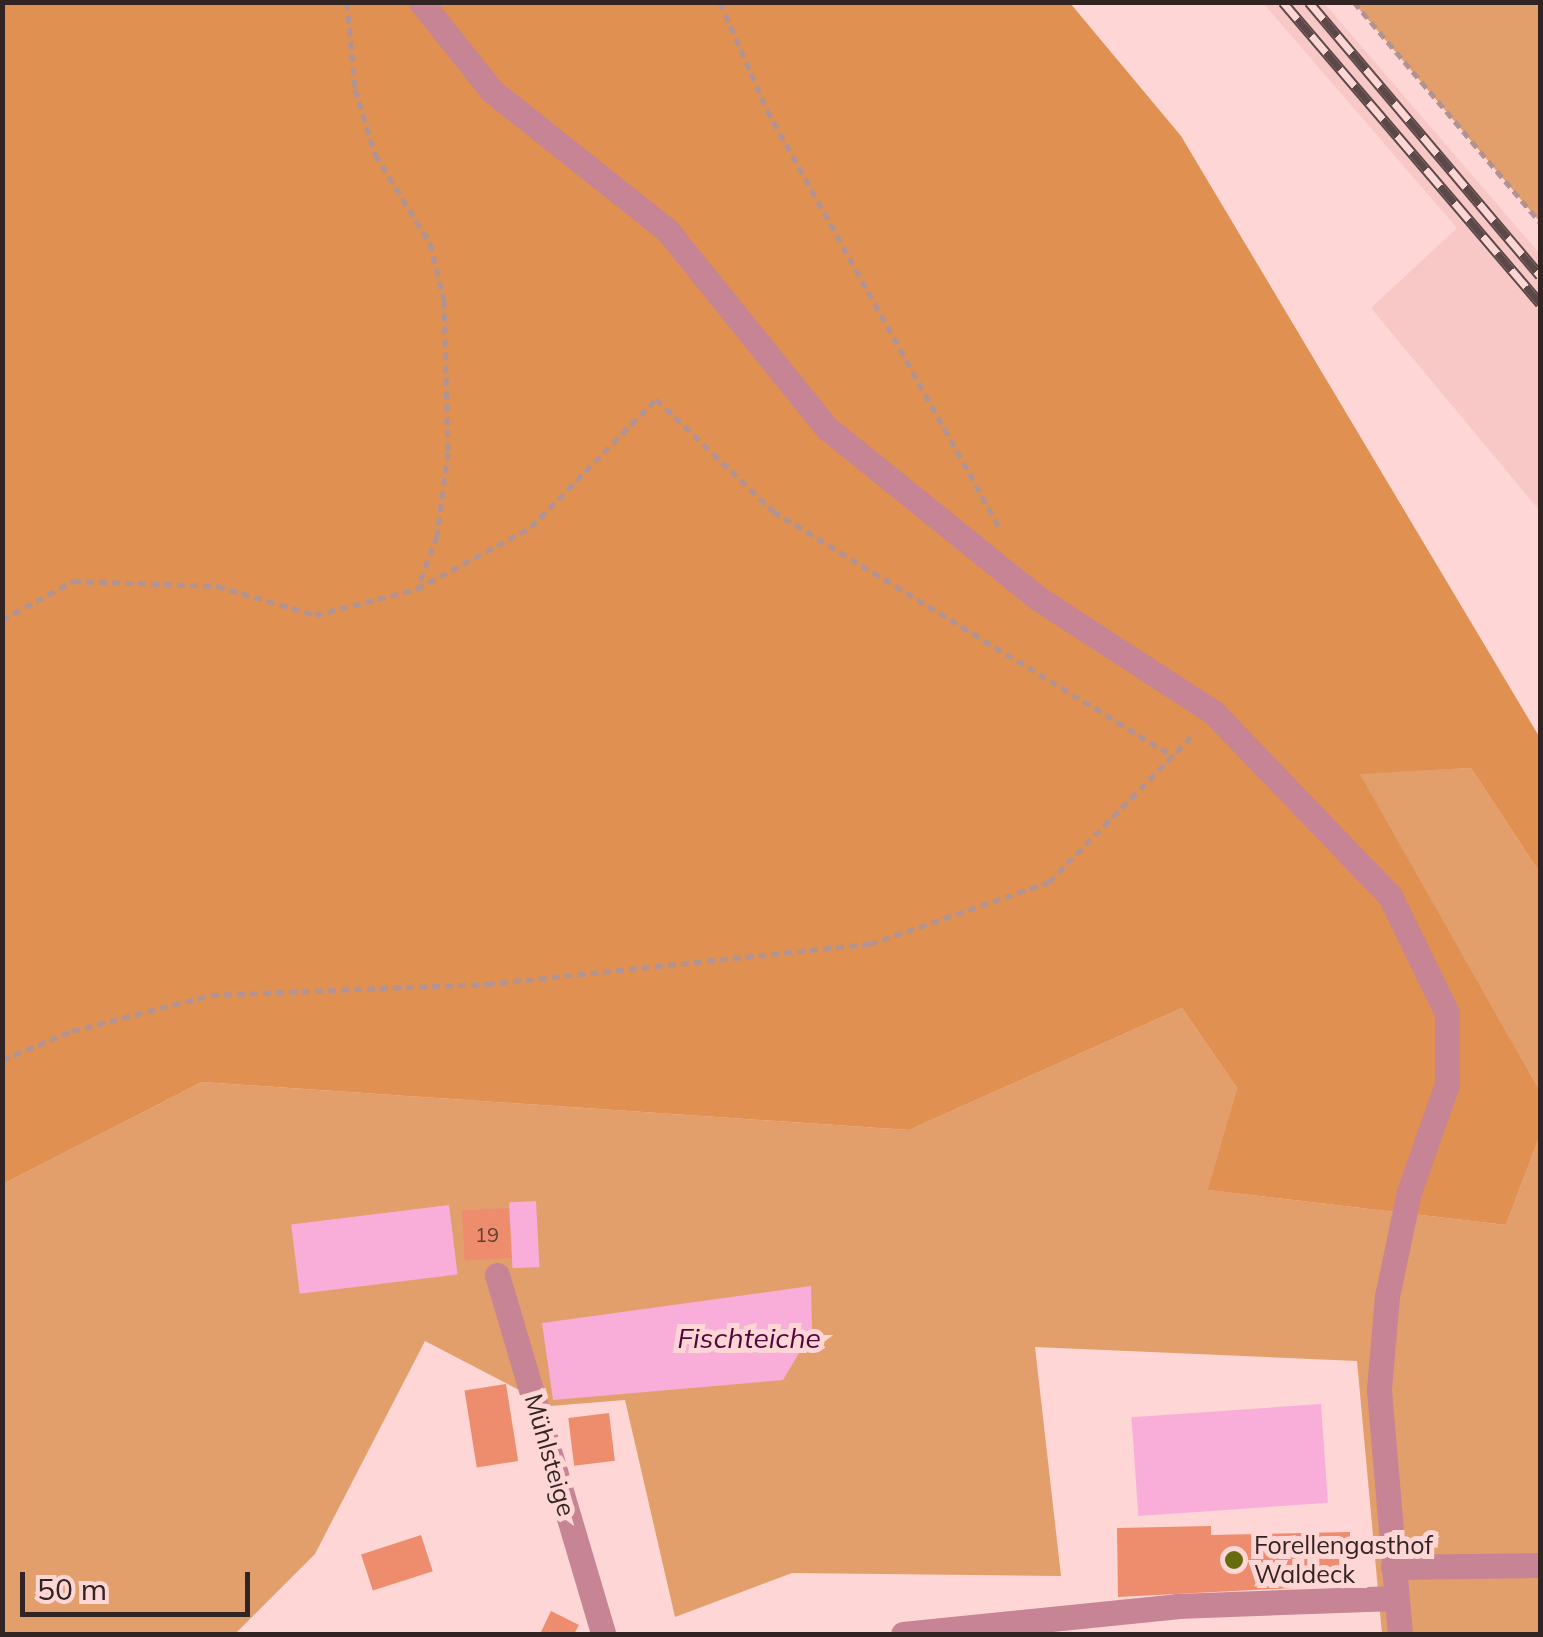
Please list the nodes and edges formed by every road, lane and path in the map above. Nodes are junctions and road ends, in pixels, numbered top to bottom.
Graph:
1 (347, 2) edge
2 (421, 2) edge
3 (720, 2) edge
4 (1354, 2) edge
5 (1540, 222) edge
6 (1010, 547) dead end
7 (417, 590) junction
8 (2, 620) edge
9 (1213, 712) junction
10 (1174, 757) junction
11 (2, 1060) edge
12 (497, 1275) dead end
13 (1540, 1565) edge
14 (1392, 1567) junction
15 (1395, 1598) junction
16 (603, 1634) edge
17 (903, 1634) edge
18 (1400, 1634) edge

1 - 7 path
2 - 9 street
3 - 6 path
4 - 5 path
7 - 8 path
7 - 10 path
9 - 10 path
9 - 14 street
10 - 11 path
12 - 16 street, Mühlsteige
13 - 14 street
14 - 15 street
15 - 17 street
15 - 18 street

